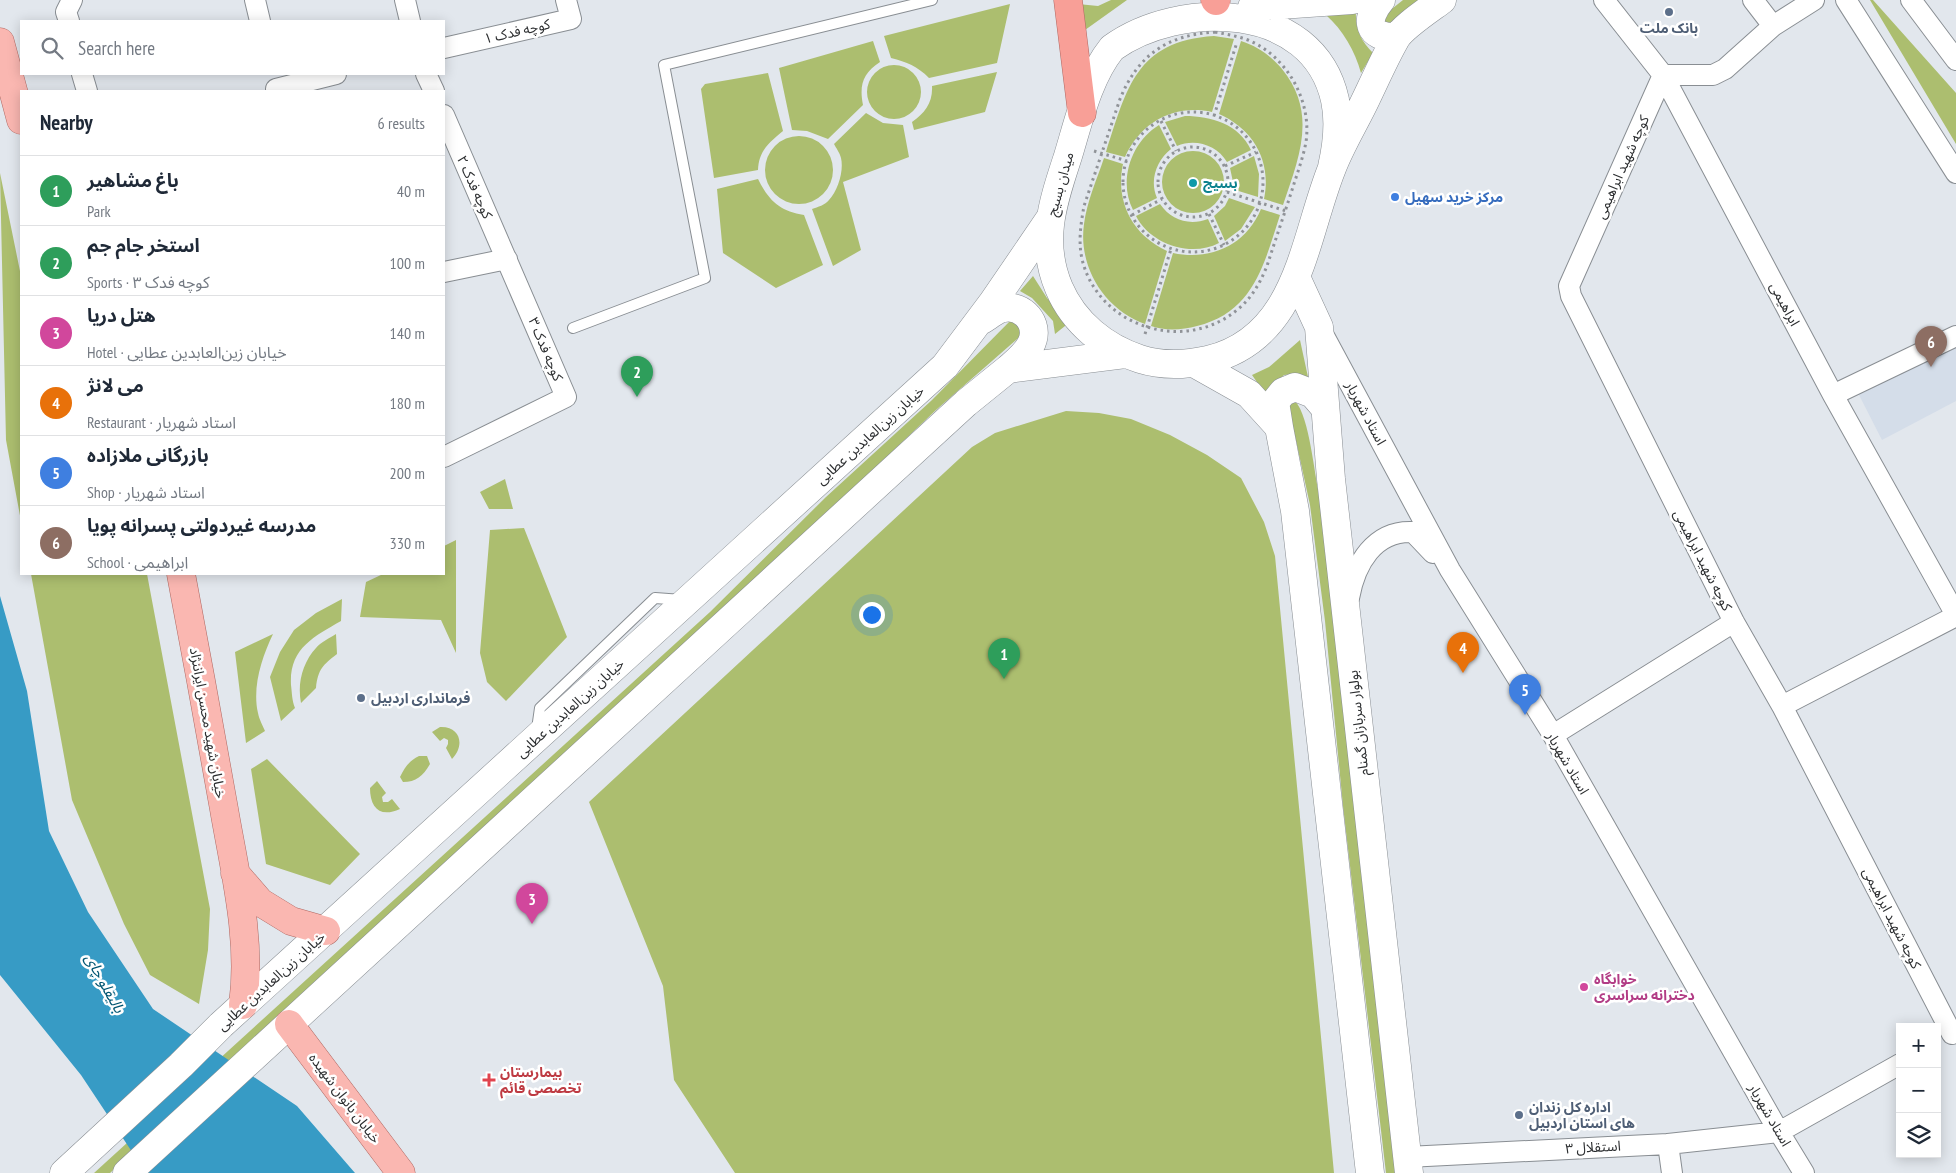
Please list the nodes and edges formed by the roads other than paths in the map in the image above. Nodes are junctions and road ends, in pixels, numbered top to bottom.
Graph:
1 (72, 0) edge
2 (255, 0) edge
3 (405, 0) edge
4 (566, 0) edge
5 (932, 0) edge
6 (1068, 0) edge
7 (1215, 0) edge
8 (1352, 0) edge
9 (1381, 0) edge
10 (1442, 0) edge
11 (1604, 0) edge
12 (1753, 0) edge
13 (1814, 0) edge
14 (1846, 0) edge
15 (1911, 0) edge
16 (1248, 7) junction
17 (68, 20) edge
18 (260, 20) edge
19 (410, 20) edge
20 (1773, 26) junction
21 (1396, 36) junction
22 (0, 42) edge
23 (445, 48) edge
24 (1956, 60) edge
25 (1663, 74) junction
26 (82, 75) edge
27 (330, 75) edge
28 (426, 75) edge
29 (275, 85) edge
30 (87, 90) edge
31 (434, 90) edge
32 (1082, 113) junction
33 (20, 116) edge
34 (445, 117) edge
35 (1332, 167) junction
36 (1955, 169) edge
37 (1049, 220) junction
38 (507, 259) junction
39 (445, 272) edge
40 (1296, 277) junction
41 (978, 322) junction
42 (1319, 326) junction
43 (573, 328) dead end
44 (1956, 336) edge
45 (1131, 356) junction
46 (1194, 363) junction
47 (1008, 369) junction
48 (1833, 394) junction
49 (1325, 408) junction
50 (1279, 427) junction
51 (445, 458) edge
52 (1450, 570) junction
53 (182, 575) edge
54 (1346, 614) junction
55 (1956, 615) edge
56 (1734, 622) junction
57 (1782, 706) junction
58 (1553, 735) junction
59 (235, 873) junction
60 (326, 931) junction
61 (243, 1005) junction
62 (289, 1024) junction
63 (1949, 1036) edge
64 (1896, 1066) edge
65 (1779, 1132) junction
66 (1668, 1144) junction
67 (1408, 1165) edge
68 (64, 1173) edge
69 (127, 1173) edge
70 (401, 1173) edge
71 (1370, 1173) edge
72 (1672, 1173) edge
73 (1804, 1173) edge

1 - 17 street
2 - 18 street
3 - 19 street
4 - 23 street, کوچه فدک ۱
5 - 43 lane
6 - 32 highway
7 - 16 main road, میدان بسیج
7 - 32 main road, میدان بسیج
8 - 16 main road
9 - 21 main road
10 - 21 main road
11 - 25 street, ابراهیمی
12 - 20 street
13 - 20 street
14 - 36 street
15 - 24 street
16 - 35 main road, میدان بسیج
20 - 25 street
21 - 35 main road
22 - 33 main road
25 - 48 street, ابراهیمی
25 - 56 street, کوچه شهید ابراهیمی
26 - 30 street
27 - 29 street
28 - 31 street
32 - 37 main road, میدان بسیج
34 - 38 street, کوچه فدک ۲
35 - 40 main road, میدان بسیج
37 - 41 main road, خیابان زین‌العابدین عطایی
37 - 45 main road, میدان بسیج
38 - 39 street
38 - 51 street, کوچه فدک ۳
40 - 42 main road, بولوار سربازان گمنام
40 - 46 main road, میدان بسیج
41 - 47 main road
41 - 60 main road, خیابان زین‌العابدین عطایی
42 - 49 main road, بولوار سربازان گمنام
42 - 52 street, استاد شهریار
44 - 48 street
45 - 46 main road, میدان بسیج
45 - 47 main road
46 - 50 main road
47 - 62 main road
48 - 55 street, ابراهیمی
49 - 50 main road
49 - 54 main road, بولوار سربازان گمنام
50 - 71 main road
52 - 54 street
52 - 58 street, استاد شهریار
53 - 59 main road, خیابان شهید محسن ایراننژاد
54 - 67 main road, بولوار سربازان گمنام
55 - 57 street
56 - 57 street, کوچه شهید ابراهیمی
56 - 58 street
57 - 63 street, کوچه شهید ابراهیمی
58 - 65 street, استاد شهریار
59 - 60 main road
59 - 61 main road, خیابان شهید محسن ایراننژاد
60 - 61 main road, خیابان زین‌العابدین عطایی
61 - 68 main road, خیابان زین‌العابدین عطایی
62 - 69 main road
62 - 70 main road, خیابان بانوان شهیده
64 - 65 street
65 - 66 street, استقلال ۳
65 - 73 street, استاد شهریار
66 - 67 street, استقلال ۳
66 - 72 street

